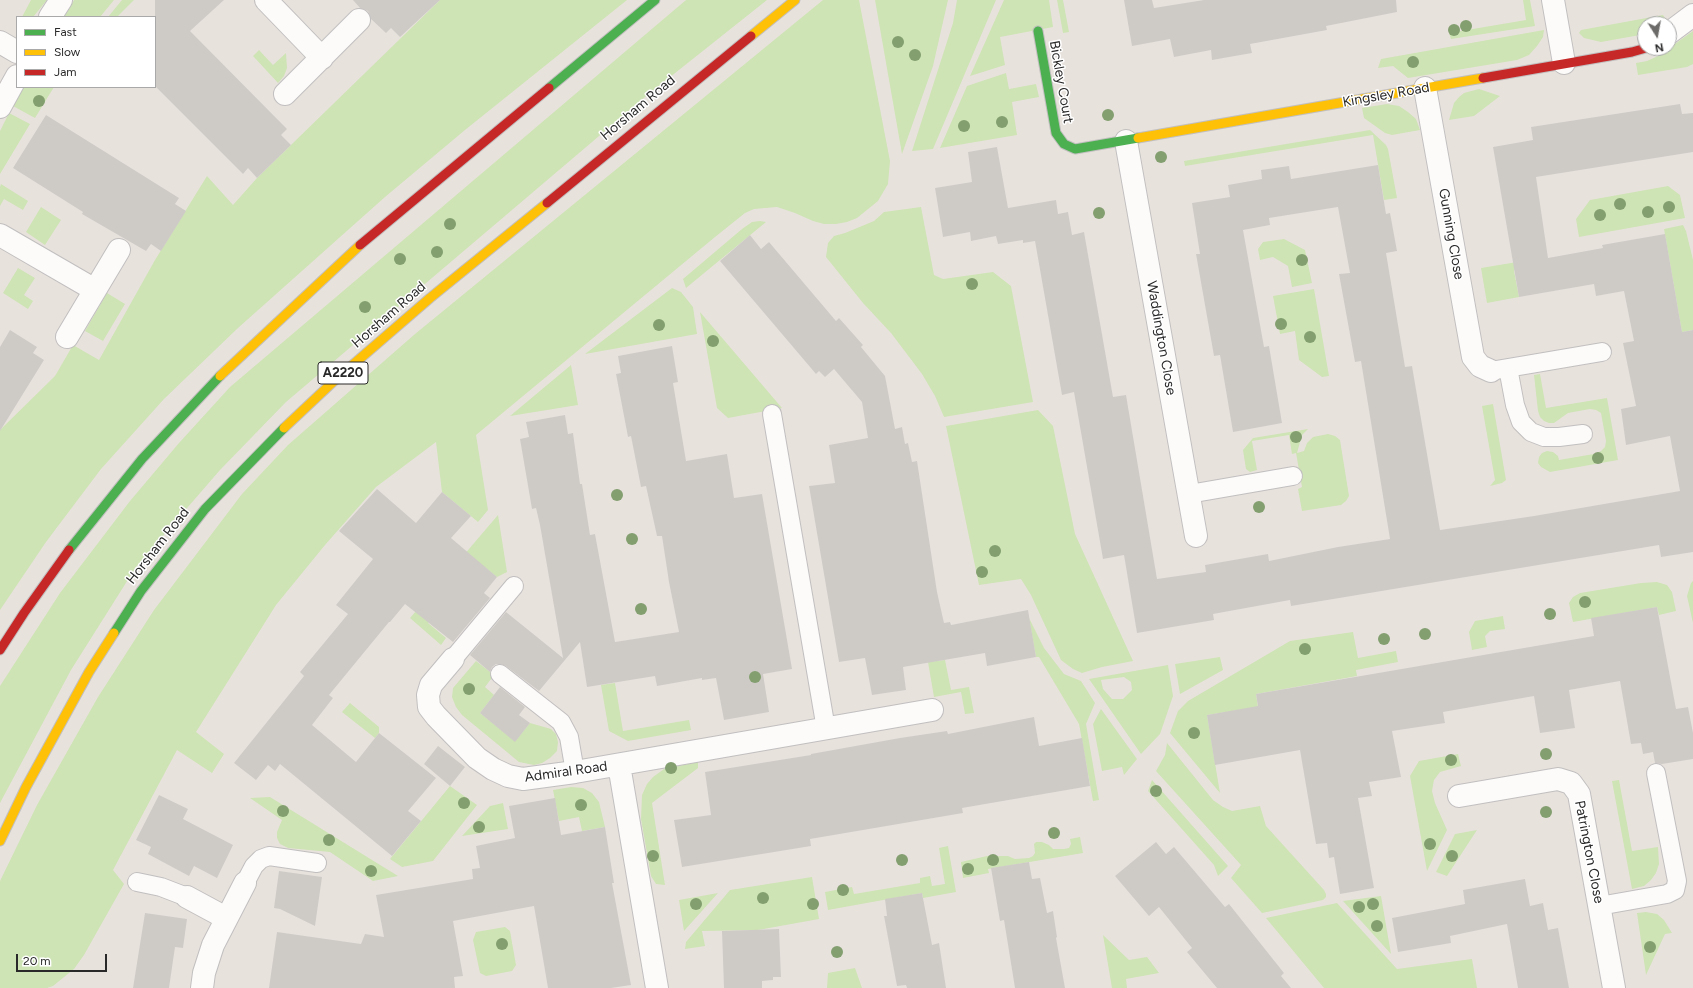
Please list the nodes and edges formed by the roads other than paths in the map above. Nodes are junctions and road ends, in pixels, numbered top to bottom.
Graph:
1 (61, 0) edge
2 (266, 0) edge
3 (655, 0) edge
4 (795, 0) edge
5 (1553, 0) edge
6 (1693, 15) edge
7 (51, 16) edge
8 (360, 20) dead end
9 (1677, 27) edge
10 (1038, 31) dead end
11 (0, 42) edge
12 (16, 51) edge
13 (1637, 51) edge
14 (322, 58) junction
15 (1564, 63) junction
16 (16, 78) edge
17 (1425, 88) junction
18 (285, 94) dead end
19 (0, 107) edge
20 (1126, 141) junction
21 (0, 235) edge
22 (119, 250) dead end
23 (95, 290) junction
24 (67, 337) dead end
25 (1602, 352) dead end
26 (1500, 370) junction
27 (772, 414) dead end
28 (1583, 434) dead end
29 (1293, 476) dead end
30 (1189, 494) junction
31 (1196, 536) dead end
32 (514, 586) dead end
33 (0, 650) edge
34 (453, 660) joint
35 (500, 674) dead end
36 (932, 710) dead end
37 (826, 729) junction
38 (619, 765) junction
39 (575, 772) junction
40 (1656, 773) dead end
41 (1459, 796) dead end
42 (0, 841) edge
43 (317, 863) dead end
44 (137, 882) dead end
45 (245, 883) joint
46 (186, 897) joint
47 (1599, 906) junction
48 (226, 918) junction
49 (202, 988) edge
50 (657, 988) edge
51 (1614, 988) edge

1 - 7 street
2 - 14 street
3 - 33 main road
4 - 42 main road, Horsham Road / A2220
5 - 15 street
6 - 9 street
8 - 14 street
10 - 20 main road, Bickley Court
11 - 12 street
13 - 15 main road, Kingsley Road
14 - 18 street
15 - 17 main road, Kingsley Road
16 - 19 street
17 - 20 main road, Kingsley Road
17 - 26 street, Gunning Close
20 - 30 street, Waddington Close
21 - 23 street
22 - 23 street
23 - 24 street
25 - 26 lane
26 - 28 lane
27 - 37 lane
29 - 30 lane
30 - 31 street, Waddington Close
32 - 34 lane
34 - 39 street, Admiral Road
35 - 39 lane
36 - 37 street, Admiral Road
37 - 38 street, Admiral Road
38 - 39 street, Admiral Road
38 - 50 street, Admiral Road
40 - 47 lane
41 - 47 street, Patrington Close
43 - 45 lane
44 - 46 lane
45 - 48 street
46 - 48 street
47 - 51 street, Patrington Close
48 - 49 street

